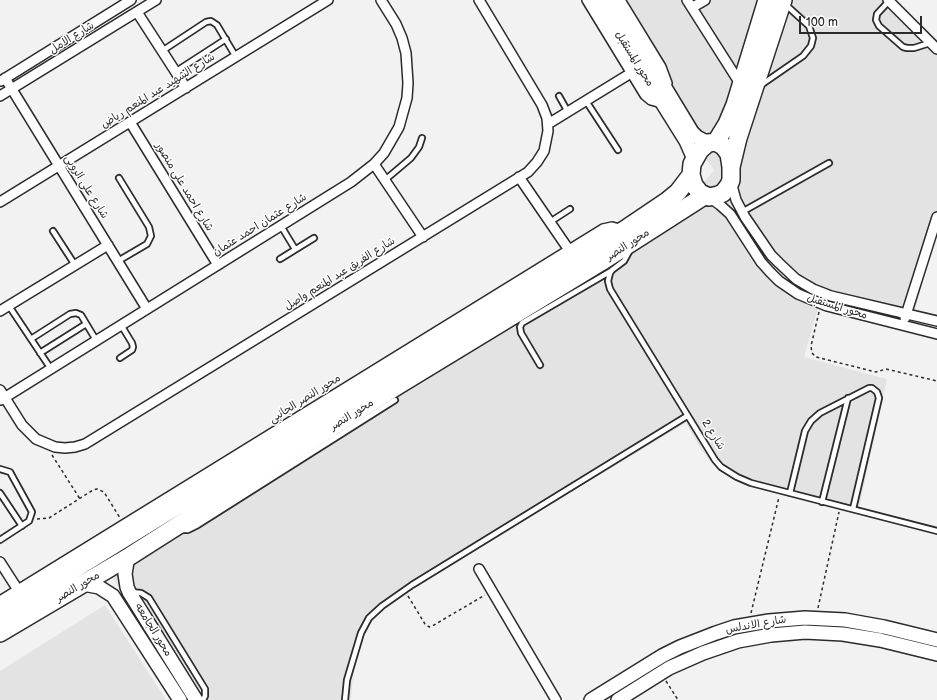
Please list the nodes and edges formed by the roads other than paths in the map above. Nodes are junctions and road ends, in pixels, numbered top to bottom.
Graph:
1 (131, 0) edge
2 (156, 0) edge
3 (328, 0) edge
4 (381, 0) edge
5 (479, 0) edge
6 (586, 0) edge
7 (598, 0) edge
8 (615, 0) edge
9 (705, 0) edge
10 (778, 1) edge
11 (888, 1) edge
12 (690, 3) edge
13 (137, 12) junction
14 (226, 39) junction
15 (933, 40) edge
16 (937, 49) edge
17 (162, 50) junction
18 (236, 56) junction
19 (175, 72) junction
20 (631, 73) junction
21 (3, 80) edge
22 (186, 88) junction
23 (747, 88) junction
24 (12, 89) junction
25 (0, 96) edge
26 (559, 96) dead end
27 (666, 100) junction
28 (586, 101) junction
29 (568, 112) junction
30 (130, 122) junction
31 (548, 124) junction
32 (422, 138) dead end
33 (712, 142) junction
34 (618, 150) dead end
35 (829, 163) dead end
36 (374, 164) junction
37 (59, 166) junction
38 (693, 167) junction
39 (731, 174) junction
40 (520, 177) junction
41 (119, 178) dead end
42 (385, 180) junction
43 (706, 196) junction
44 (0, 202) edge
45 (677, 204) junction
46 (570, 209) dead end
47 (742, 212) junction
48 (937, 217) edge
49 (550, 222) junction
50 (280, 226) junction
51 (53, 231) dead end
52 (628, 236) junction
53 (423, 237) junction
54 (314, 238) dead end
55 (108, 245) junction
56 (295, 250) junction
57 (569, 250) junction
58 (280, 259) dead end
59 (118, 261) junction
60 (75, 265) junction
61 (218, 265) junction
62 (612, 270) junction
63 (9, 306) junction
64 (147, 309) junction
65 (0, 311) edge
66 (907, 314) junction
67 (937, 321) edge
68 (86, 324) junction
69 (121, 325) junction
70 (903, 325) junction
71 (937, 334) edge
72 (31, 339) junction
73 (96, 340) junction
74 (40, 353) junction
75 (120, 358) dead end
76 (540, 366) dead end
77 (51, 369) junction
78 (394, 387) junction
79 (0, 390) edge
80 (848, 398) junction
81 (3, 400) edge
82 (687, 416) junction
83 (0, 469) edge
84 (0, 493) edge
85 (790, 493) junction
86 (822, 502) junction
87 (853, 509) junction
88 (22, 526) junction
89 (129, 526) junction
90 (937, 531) edge
91 (0, 540) edge
92 (130, 556) junction
93 (0, 562) edge
94 (479, 570) dead end
95 (83, 584) junction
96 (18, 590) junction
97 (129, 592) junction
98 (0, 601) edge
99 (0, 615) edge
100 (0, 633) edge
101 (937, 638) edge
102 (935, 654) edge
103 (180, 700) edge
104 (196, 700) edge
105 (203, 700) edge
106 (345, 700) edge
107 (556, 700) edge
108 (591, 700) edge
109 (618, 700) edge

1 - 21 street, شارع الامل
2 - 13 street, شارع الامل
3 - 18 street, شارع الشهيد عبد المنعم رياض
4 - 36 street, شارع عثمان احمد عثمان
5 - 31 street, شارع الفريق عبد المنعم واصل
6 - 20 street
7 - 27 street, محور المستقبل
8 - 27 street, محور المستقبل
9 - 12 street
10 - 23 highway
10 - 23 lane
11 - 15 street
11 - 15 lane
12 - 23 street
13 - 17 street
13 - 24 street, شارع الامل
14 - 17 lane
14 - 18 lane
14 - 19 lane
15 - 16 street
17 - 19 street
18 - 22 street, شارع الشهيد عبد المنعم رياض
19 - 22 street
20 - 27 street
20 - 28 street
21 - 24 street, شارع على الروبى
22 - 30 street, شارع الشهيد عبد المنعم رياض
23 - 33 highway
23 - 39 highway
24 - 25 street, شارع الامل
24 - 37 street, شارع على الروبى
26 - 29 lane
27 - 33 street, محور المستقبل
27 - 38 street, محور المستقبل
28 - 29 street
28 - 34 lane
29 - 31 street
30 - 37 street, شارع الشهيد عبد المنعم رياض
30 - 61 street, شارع احمد على منصور
31 - 40 street, شارع الفريق عبد المنعم واصل
32 - 42 lane
33 - 38 highway
33 - 39 highway
35 - 47 lane
36 - 42 street
36 - 50 street, شارع عثمان احمد عثمان
37 - 44 street, شارع الشهيد عبد المنعم رياض
37 - 55 street, شارع على الروبى
38 - 43 highway
38 - 45 highway, محور النصر
39 - 43 highway
39 - 47 street, محور المستقبل
40 - 49 street
40 - 53 street, شارع الفريق عبد المنعم واصل
41 - 59 lane
42 - 53 street
43 - 45 highway, محور النصر
43 - 70 street, محور المستقبل
45 - 52 highway, محور النصر
46 - 49 lane
47 - 66 street, محور المستقبل
48 - 66 street
49 - 57 street
50 - 56 lane
50 - 61 street, شارع عثمان احمد عثمان
51 - 60 lane
52 - 57 street, محور النصر الجانبى
52 - 62 lane
52 - 78 highway, محور النصر
53 - 81 street, شارع الفريق عبد المنعم واصل
54 - 56 lane
55 - 59 street, شارع على الروبى
55 - 60 street
56 - 58 lane
57 - 89 street, محور النصر الجانبى
59 - 64 street, شارع على الروبى
60 - 63 street
61 - 64 street, شارع عثمان احمد عثمان
62 - 76 lane
62 - 82 lane, شارع 2
63 - 65 street
63 - 72 lane
64 - 69 street, شارع عثمان احمد عثمان
66 - 67 street, محور المستقبل
66 - 70 street
68 - 72 lane
68 - 73 lane
68 - 74 lane
69 - 73 street, شارع عثمان احمد عثمان
69 - 75 lane
70 - 71 street, محور المستقبل
72 - 74 lane
73 - 77 street, شارع عثمان احمد عثمان
74 - 77 lane
77 - 81 street, شارع عثمان احمد عثمان
78 - 89 highway, محور النصر
78 - 92 highway, محور النصر
79 - 81 street
80 - 85 lane
80 - 86 lane
80 - 87 lane
82 - 85 lane, شارع 2
82 - 106 lane
83 - 88 lane
84 - 88 lane
85 - 86 lane, شارع 2
86 - 87 lane, شارع 2
87 - 90 lane, شارع 2
88 - 91 lane
89 - 96 street, محور النصر الجانبى
89 - 99 highway, محور النصر
92 - 95 highway, محور النصر
92 - 97 street, محور الجامعه
93 - 96 street
94 - 107 street
95 - 100 highway, محور النصر
95 - 103 street, محور الجامعه
96 - 98 street, محور النصر الجانبى
97 - 104 street, محور الجامعه
97 - 105 lane
101 - 102 street
101 - 108 street, شارع الاندلس
102 - 109 street, شارع الاندلس

